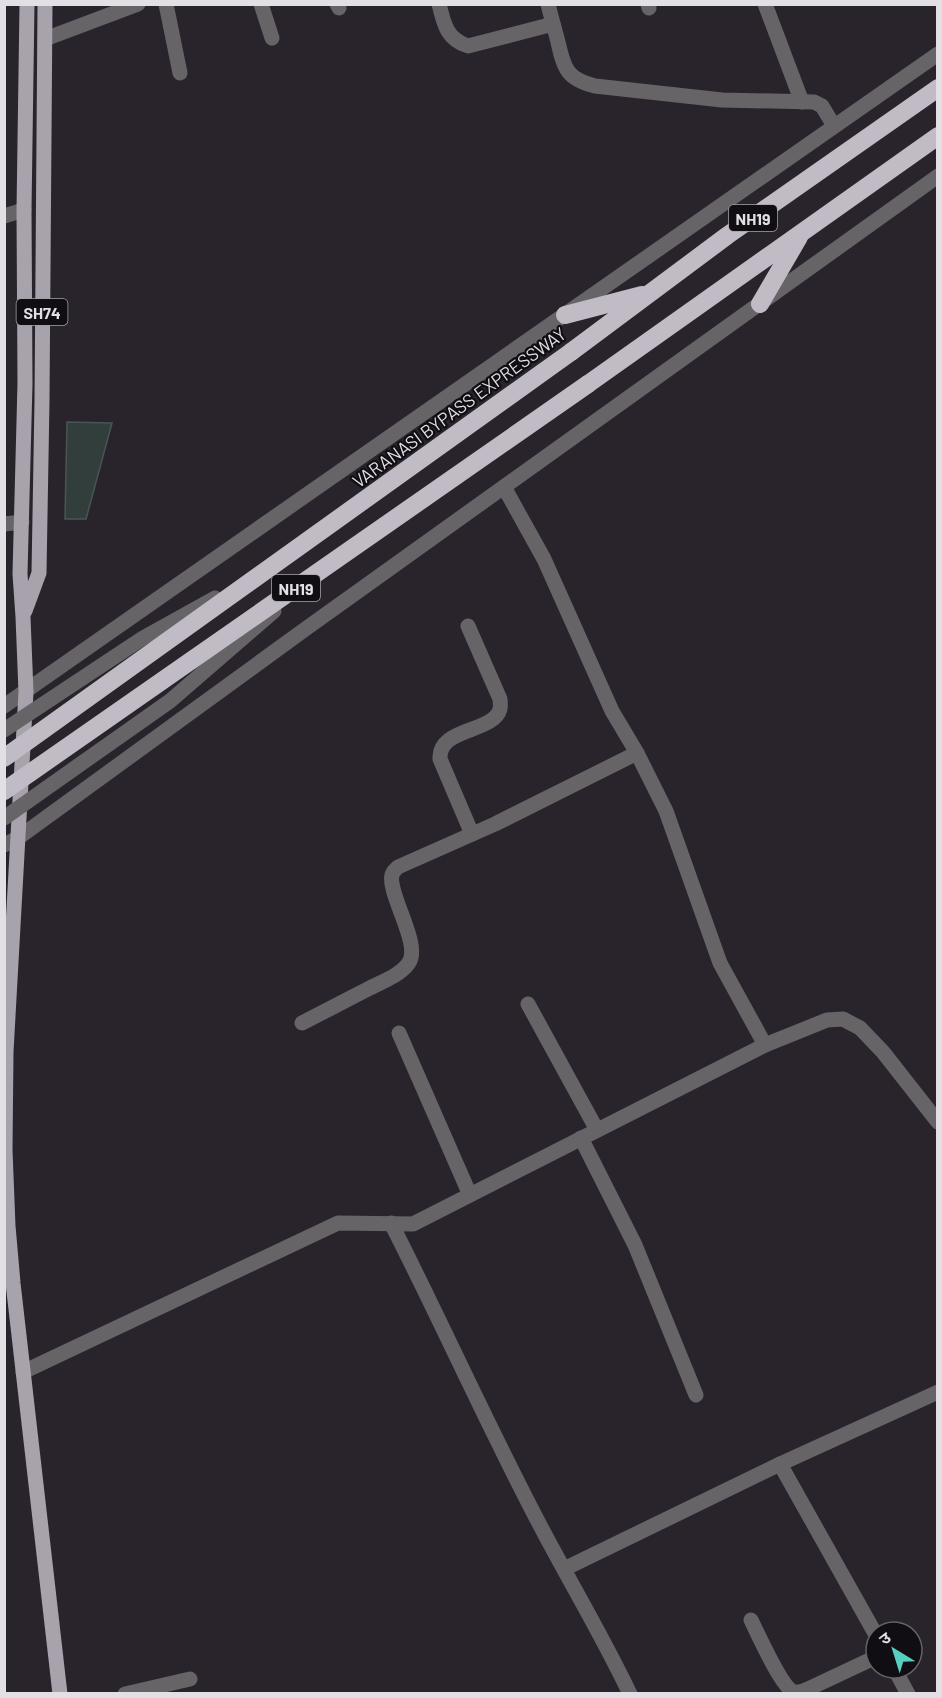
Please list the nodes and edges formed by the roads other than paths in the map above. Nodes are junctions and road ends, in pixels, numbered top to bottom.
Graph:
1 (27, 4) edge
2 (45, 4) edge
3 (138, 4) edge
4 (166, 4) edge
5 (261, 4) edge
6 (439, 4) edge
7 (548, 4) edge
8 (765, 4) edge
9 (553, 24) junction
10 (272, 38) dead end
11 (45, 39) junction
12 (938, 54) edge
13 (180, 73) dead end
14 (938, 88) edge
15 (802, 102) junction
16 (834, 126) junction
17 (938, 136) edge
18 (938, 177) edge
19 (24, 210) junction
20 (4, 216) edge
21 (802, 231) junction
22 (651, 293) junction
23 (760, 304) junction
24 (565, 315) junction
25 (504, 487) junction
26 (22, 522) junction
27 (4, 524) edge
28 (274, 567) junction
29 (322, 570) junction
30 (23, 616) junction
31 (468, 626) dead end
32 (26, 692) junction
33 (4, 706) edge
34 (4, 730) edge
35 (637, 753) junction
36 (4, 758) edge
37 (4, 791) edge
38 (4, 818) edge
39 (472, 834) junction
40 (11, 842) edge
41 (528, 1004) dead end
42 (302, 1023) dead end
43 (399, 1033) dead end
44 (765, 1045) junction
45 (938, 1122) edge
46 (597, 1130) junction
47 (581, 1138) junction
48 (470, 1195) junction
49 (391, 1223) junction
50 (9, 1285) edge
51 (23, 1372) junction
52 (938, 1392) edge
53 (696, 1395) dead end
54 (780, 1464) junction
55 (564, 1569) junction
56 (751, 1620) dead end
57 (868, 1620) edge
58 (864, 1663) edge
59 (190, 1679) dead end
60 (900, 1680) edge
61 (60, 1694) edge
62 (125, 1694) edge
63 (630, 1694) edge
64 (908, 1694) edge

1 - 19 main road, SH74
2 - 11 main road, SH74
3 - 11 street
4 - 13 street
5 - 10 street
6 - 9 street
7 - 9 street
8 - 15 street
9 - 15 street
11 - 30 main road, SH74
12 - 16 street
14 - 22 highway, VARANASI BYPASS EXPRESSWAY / NH19
15 - 16 street
16 - 24 street
17 - 21 highway, NH19
18 - 23 street
19 - 20 street
19 - 26 main road, SH74
21 - 23 highway
21 - 29 highway, NH19, bridge
22 - 24 highway
22 - 28 highway, VARANASI BYPASS EXPRESSWAY / NH19, bridge
23 - 25 street
24 - 32 street
25 - 35 street
25 - 40 street
26 - 27 street
26 - 30 main road, SH74
28 - 34 street, bridge
28 - 36 highway, VARANASI BYPASS EXPRESSWAY / NH19, bridge
29 - 37 highway, NH19, bridge
29 - 38 street, bridge
30 - 32 main road, SH74
31 - 39 street
32 - 33 street
32 - 40 main road, SH74
35 - 39 street
35 - 44 street
39 - 42 street
40 - 50 main road, SH74
41 - 46 street
43 - 48 street
44 - 45 street
44 - 46 street
46 - 47 street
47 - 48 street
47 - 53 street
48 - 49 street
49 - 51 street
49 - 55 street
50 - 51 main road, SH74
51 - 61 main road, SH74
52 - 54 street
54 - 55 street
54 - 57 street
55 - 63 street
56 - 58 street
59 - 62 street
60 - 64 street

